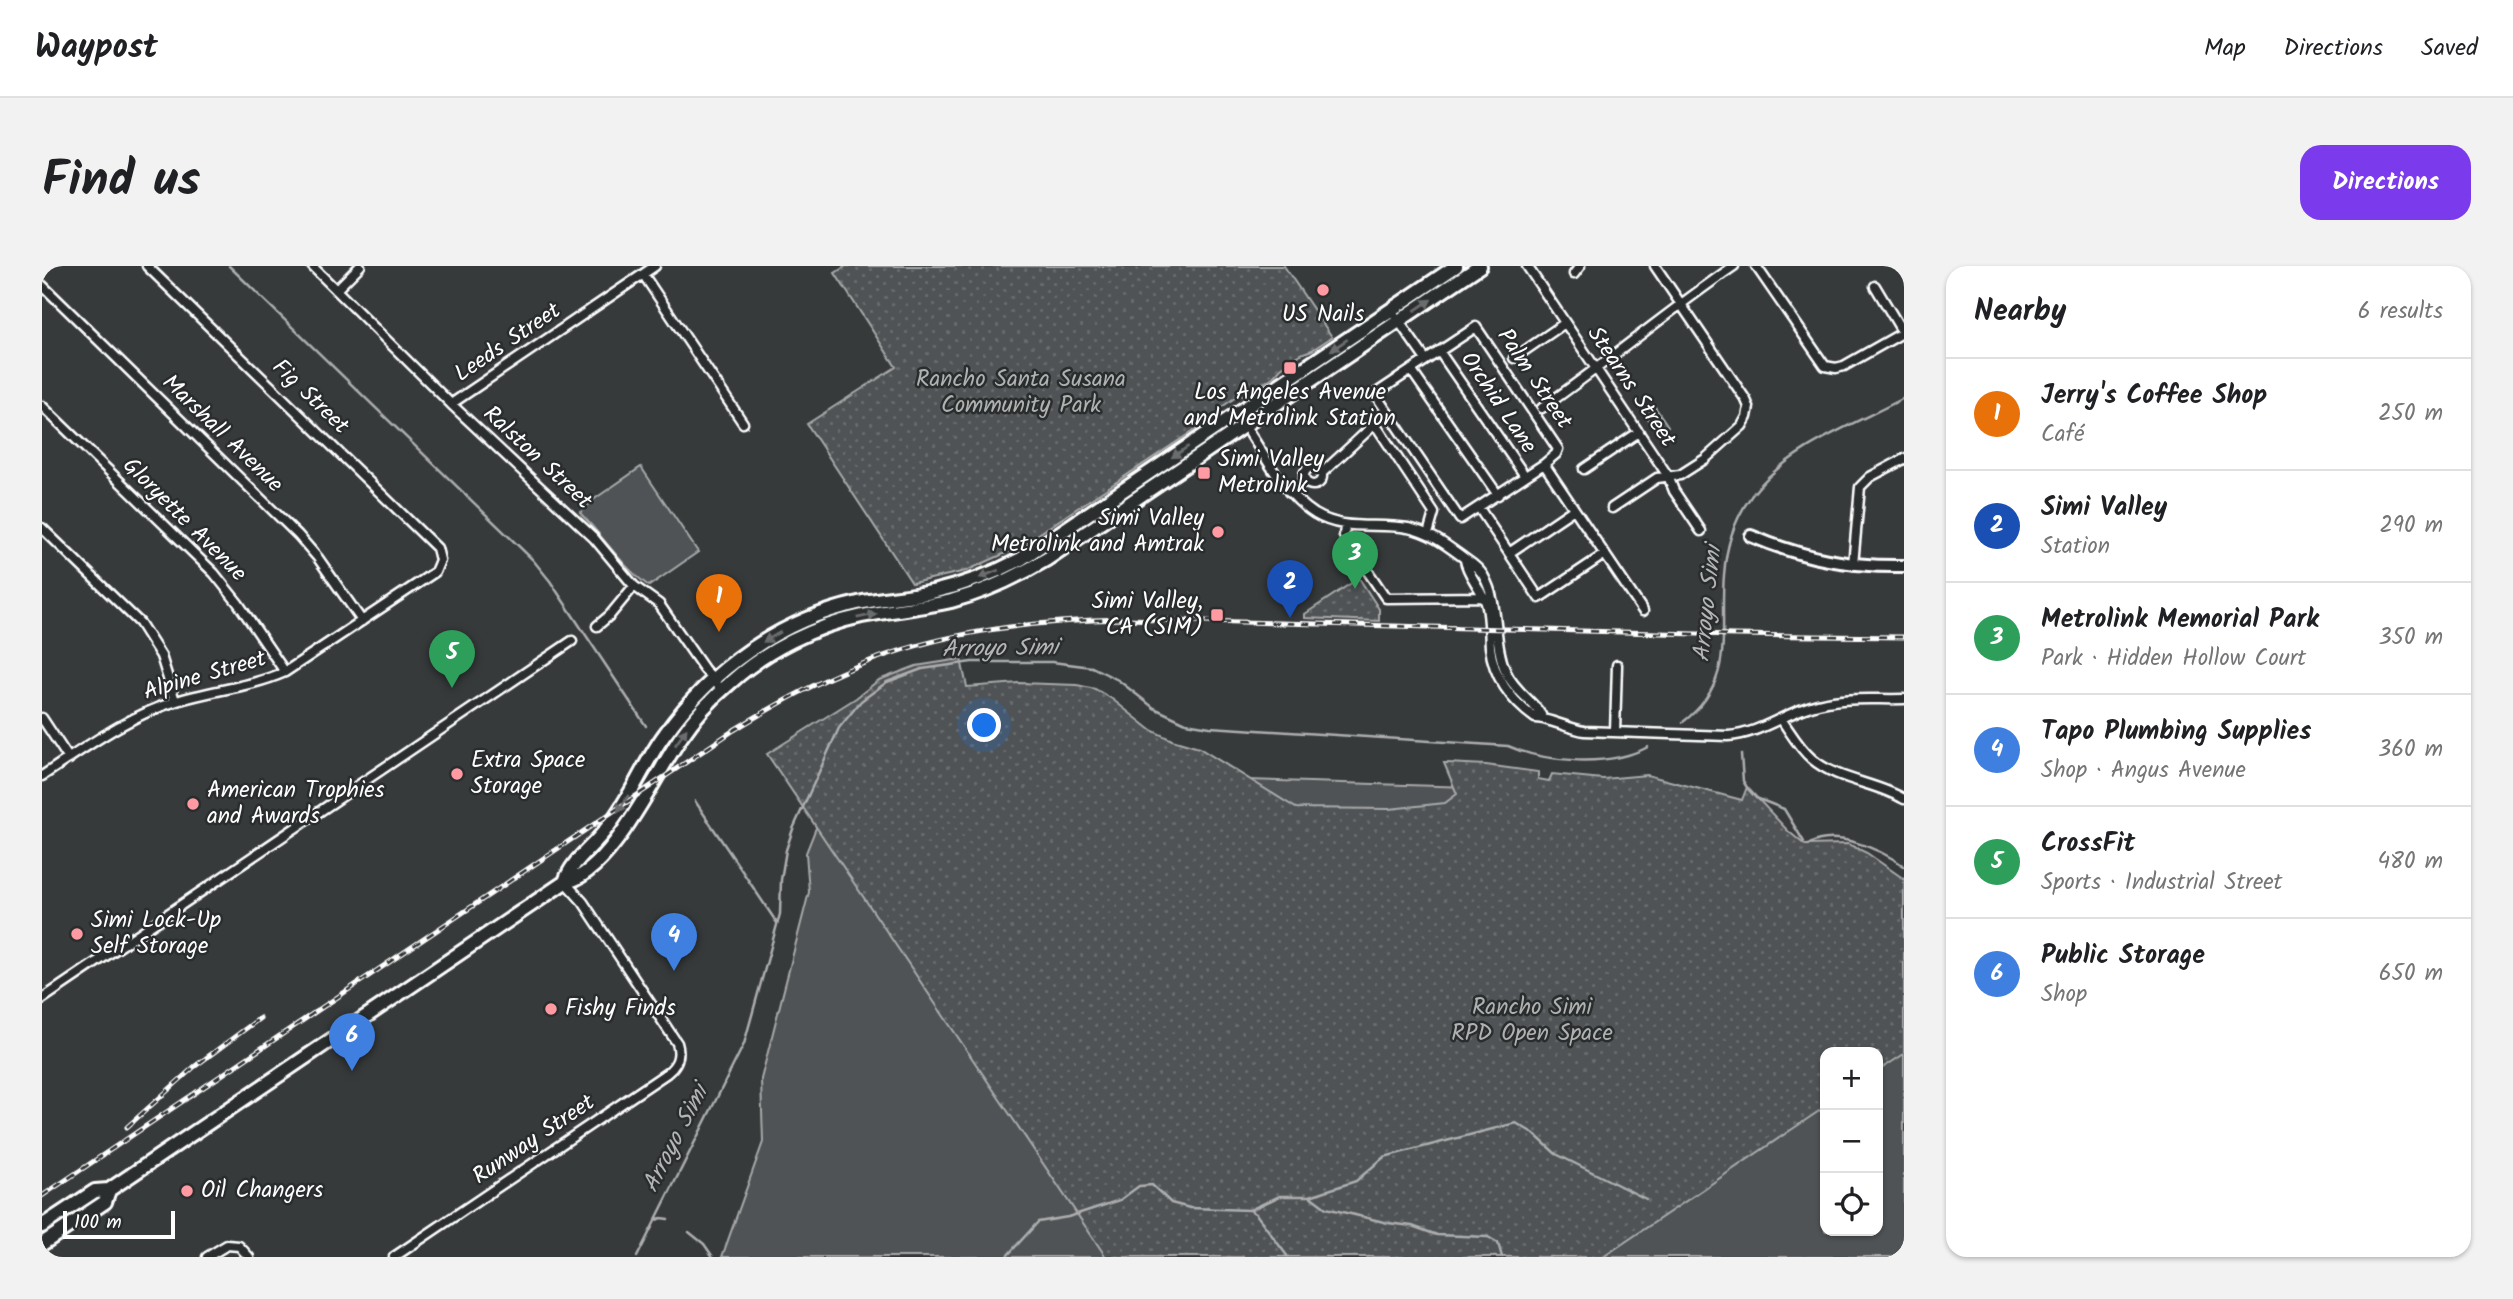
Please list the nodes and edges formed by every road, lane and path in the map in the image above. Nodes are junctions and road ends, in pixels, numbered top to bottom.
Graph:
1 (147, 266) edge
2 (312, 266) edge
3 (360, 266) edge
4 (655, 266) edge
5 (1457, 266) edge
6 (1480, 266) edge
7 (1527, 266) edge
8 (1655, 266) edge
9 (1734, 266) edge
10 (1756, 266) edge
11 (643, 275) junction
12 (42, 285) edge
13 (1875, 286) dead end
14 (337, 290) junction
15 (1680, 303) junction
16 (1394, 315) junction
17 (1565, 323) junction
18 (1904, 332) edge
19 (1439, 351) junction
20 (1514, 358) dead end
21 (1426, 360) junction
22 (1596, 369) junction
23 (1411, 370) junction
24 (452, 404) junction
25 (42, 406) edge
26 (1542, 408) dead end
27 (1241, 420) junction
28 (743, 423) dead end
29 (1639, 432) junction
30 (1904, 459) edge
31 (1544, 464) junction
32 (1584, 469) dead end
33 (1322, 473) junction
34 (1525, 476) junction
35 (1668, 476) junction
36 (1305, 481) junction
37 (1289, 492) junction
38 (1498, 495) junction
39 (1479, 508) junction
40 (1612, 508) dead end
41 (1574, 509) junction
42 (1345, 526) junction
43 (42, 528) edge
44 (1701, 531) dead end
45 (1428, 534) junction
46 (1751, 536) dead end
47 (1509, 553) junction
48 (1605, 554) junction
49 (441, 558) joint
50 (1465, 560) junction
51 (1853, 565) junction
52 (1904, 566) edge
53 (634, 586) junction
54 (1483, 597) junction
55 (1643, 611) dead end
56 (362, 621) junction
57 (597, 626) dead end
58 (572, 641) dead end
59 (1617, 665) dead end
60 (285, 672) junction
61 (712, 679) junction
62 (722, 690) junction
63 (1904, 699) edge
64 (175, 701) junction
65 (1542, 717) junction
66 (42, 718) edge
67 (1781, 719) junction
68 (1615, 732) junction
69 (69, 759) junction
70 (42, 776) edge
71 (1904, 799) edge
72 (565, 882) junction
73 (42, 999) edge
74 (108, 1191) junction
75 (42, 1226) edge
76 (42, 1244) edge
77 (207, 1257) edge
78 (249, 1257) edge
79 (394, 1257) edge

1 - 49 street, Fig Street
2 - 14 street, Ralston Street
3 - 14 street
4 - 11 street, Leeds Street
5 - 16 main road
16 -> 6 main road
7 - 17 street, Stearns Street
8 - 15 street
9 - 15 street
10 - 18 street
11 - 24 street, Leeds Street
11 - 28 street
12 - 56 street, Marshall Avenue
13 - 18 street
14 - 24 street, Ralston Street
15 - 22 street
15 - 35 street
16 - 21 street
16 - 27 main road
17 - 20 street
17 - 22 street, Stearns Street
19 - 21 street, Palm Street
19 - 31 street, Palm Street
19 - 34 street, Orchid Lane
21 - 23 street, Palm Street
22 - 26 street
22 - 29 street, Stearns Street
23 - 38 street
23 - 39 street, Palm Street
24 - 53 street, Ralston Street
25 - 60 street, Gloryette Avenue
27 - 37 street
27 -> 61 main road
62 -> 27 main road
29 - 32 street
29 - 35 street, Stearns Street
30 - 51 street
31 - 34 street
31 - 41 street
33 - 36 street
33 - 36 street
33 - 45 street
34 - 38 street
35 - 40 street
35 - 44 street, Stearns Street
36 - 37 street
37 - 42 street
38 - 39 street
39 - 47 street
41 - 47 street
41 - 48 street
42 - 45 street
42 - 54 street
43 - 64 street
45 - 50 street
46 - 51 street
47 - 48 street
48 - 55 street
49 - 56 street, Alpine Street
50 - 54 street
50 - 65 street
51 - 52 street
53 - 57 street
53 - 61 street, Ralston Street
54 - 65 street
56 - 60 street, Alpine Street
58 - 73 street
59 - 68 street
60 - 64 street, Alpine Street
61 - 62 street, Ralston Street
61 -> 72 main road
72 -> 62 main road
63 - 67 street
64 - 69 street, Alpine Street
65 - 68 street
66 - 69 street
67 - 68 street
67 - 71 street
69 - 70 street, Alpine Street
72 - 74 main road
72 - 79 street, Runway Street
74 - 75 main road
74 - 76 main road
77 - 78 street

